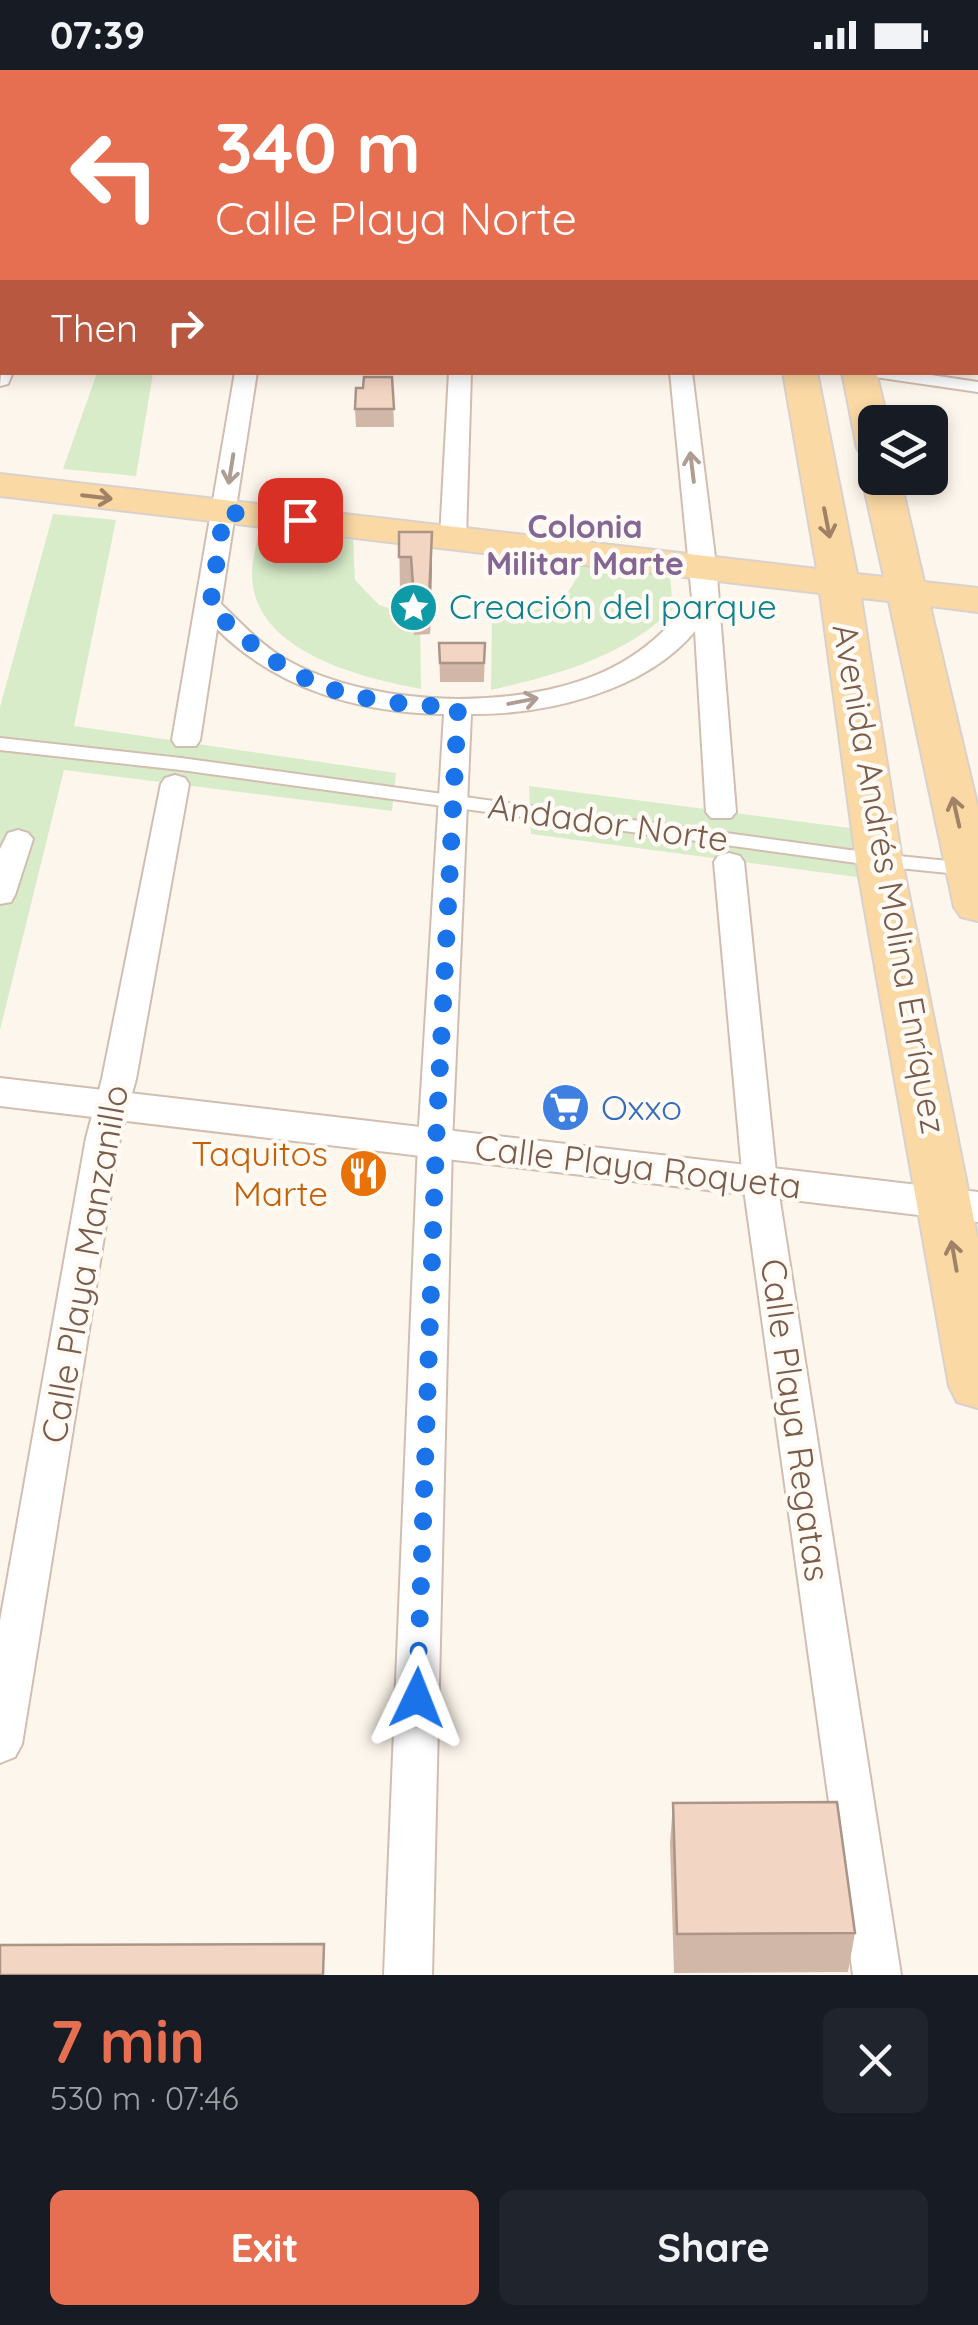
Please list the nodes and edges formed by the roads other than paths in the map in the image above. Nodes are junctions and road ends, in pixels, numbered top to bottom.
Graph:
1 (246, 375) edge
2 (460, 375) edge
3 (681, 375) edge
4 (801, 375) edge
5 (860, 375) edge
6 (896, 375) edge
7 (978, 387) edge
8 (866, 405) edge
9 (0, 485) edge
10 (886, 495) edge
11 (224, 512) junction
12 (454, 538) junction
13 (704, 582) junction
14 (839, 584) junction
15 (906, 591) junction
16 (978, 600) edge
17 (210, 607) junction
18 (458, 707) junction
19 (186, 740) dead end
20 (0, 744) edge
21 (176, 784) dead end
22 (454, 802) junction
23 (721, 812) dead end
24 (18, 839) dead end
25 (879, 860) junction
26 (730, 862) dead end
27 (975, 882) edge
28 (0, 895) edge
29 (0, 1092) edge
30 (111, 1103) junction
31 (436, 1143) junction
32 (760, 1182) junction
33 (961, 1205) edge
34 (978, 1386) edge
35 (0, 1744) edge
36 (408, 1975) edge
37 (877, 1975) edge

1 -> 11 street
2 - 12 street
13 -> 3 street
4 -> 14 main road, Avenida Andrés Molina Enríquez
5 - 8 main road
6 - 7 street
9 -> 11 main road
10 - 15 main road, Avenida Andrés Molina Enríquez
11 - 12 main road
11 - 17 street
12 - 13 main road
13 - 14 main road
18 -> 13 street
13 - 23 street
14 - 15 main road
14 - 25 main road, Avenida Andrés Molina Enríquez
15 - 16 main road
27 -> 15 main road, Avenida Andrés Molina Enríquez
17 - 18 street
17 - 19 street
18 - 22 street
20 - 22 street, Andador Norte
21 - 30 street, Calle Playa Manzanillo
22 - 25 street, Andador Norte
22 - 31 street
24 - 28 street
25 - 27 street, Andador Norte
25 - 33 main road, Avenida Andrés Molina Enríquez
26 - 32 street, Calle Playa Regatas
29 - 30 street, Calle Playa Roqueta
30 - 31 street, Calle Playa Roqueta
30 - 35 street, Calle Playa Manzanillo
31 - 32 street, Calle Playa Roqueta
31 - 36 street
32 - 33 street, Calle Playa Roqueta
32 - 37 street, Calle Playa Regatas
34 -> 33 main road, Avenida Andrés Molina Enríquez

